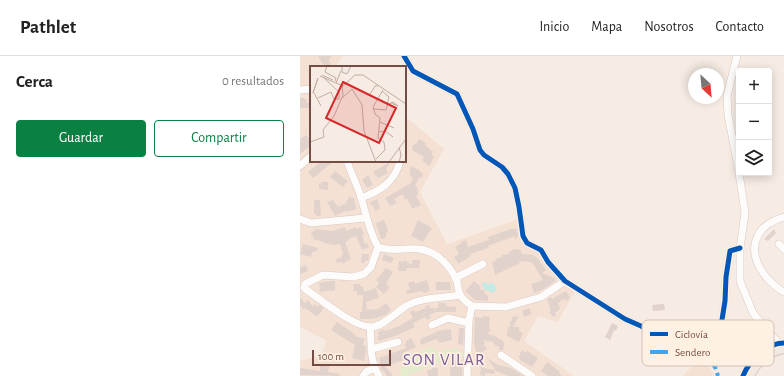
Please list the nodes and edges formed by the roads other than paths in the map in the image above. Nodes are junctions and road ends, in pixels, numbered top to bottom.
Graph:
1 (404, 56) edge
2 (737, 56) edge
3 (310, 89) edge
4 (300, 90) edge
5 (736, 156) edge
6 (310, 157) edge
7 (347, 162) edge
8 (400, 162) edge
9 (300, 166) edge
10 (740, 176) edge
11 (361, 198) junction
12 (784, 217) edge
13 (366, 218) junction
14 (300, 219) edge
15 (378, 247) junction
16 (740, 248) junction
17 (483, 264) dead end
18 (455, 278) junction
19 (565, 281) junction
20 (784, 292) edge
21 (460, 296) junction
22 (472, 306) junction
23 (722, 320) edge
24 (758, 320) edge
25 (469, 323) junction
26 (432, 325) dead end
27 (370, 327) junction
28 (642, 327) edge
29 (774, 338) edge
30 (398, 342) dead end
31 (372, 349) junction
32 (784, 349) edge
33 (774, 352) edge
34 (500, 355) dead end
35 (756, 366) edge
36 (374, 368) junction
37 (363, 376) edge
38 (379, 376) edge
39 (467, 376) edge
40 (532, 376) edge
41 (750, 376) edge

1 - 19 street
2 - 5 street
3 - 4 street
6 - 9 street
7 - 11 street
8 - 11 street
10 - 16 street
11 - 13 street
12 - 20 street
13 - 14 street
13 - 15 street
15 - 18 street
15 - 27 street
16 - 23 street
16 - 24 street
17 - 18 street
18 - 21 street
19 - 22 street
19 - 28 street
21 - 22 street
21 - 27 street
22 - 25 street
25 - 26 street
25 - 39 street
27 - 31 street
29 - 32 street
30 - 31 street
31 - 36 street
32 - 33 main road
34 - 40 street
35 - 41 main road
36 - 37 street
36 - 38 street

